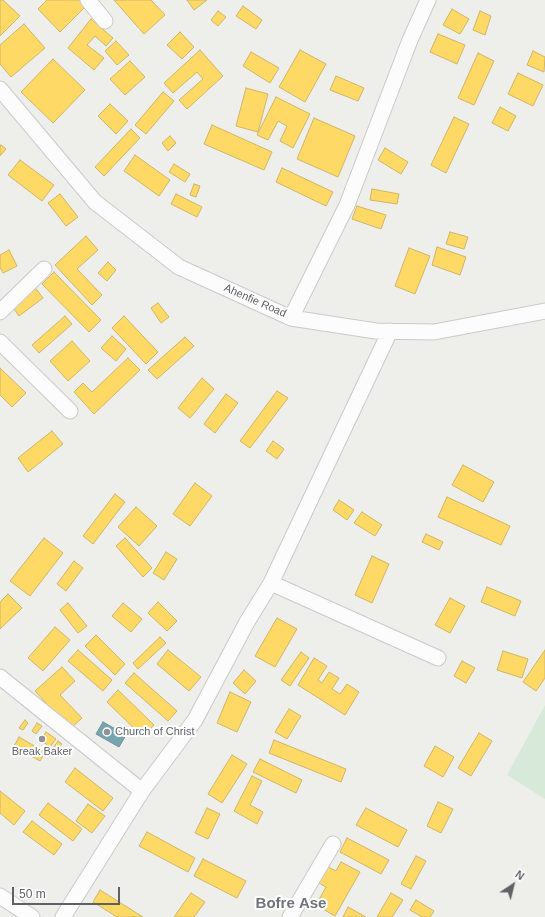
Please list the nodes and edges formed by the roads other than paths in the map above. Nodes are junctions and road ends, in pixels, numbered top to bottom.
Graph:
1 (88, 0) edge
2 (428, 0) edge
3 (105, 20) dead end
4 (0, 89) edge
5 (44, 269) dead end
6 (545, 311) edge
7 (0, 312) edge
8 (291, 318) junction
9 (390, 331) junction
10 (0, 342) edge
11 (70, 411) dead end
12 (271, 583) junction
13 (438, 658) dead end
14 (0, 677) edge
15 (142, 792) junction
16 (333, 844) dead end
17 (0, 896) edge
18 (32, 917) edge
19 (63, 917) edge
20 (290, 917) edge

1 - 3 street
2 - 8 street, Ahenfie Road
4 - 8 street, Ahenfie Road
5 - 7 street
6 - 9 street
8 - 9 street
9 - 12 street
10 - 11 street
12 - 13 street
12 - 15 street
14 - 15 street
15 - 19 street
16 - 20 street
17 - 18 street

